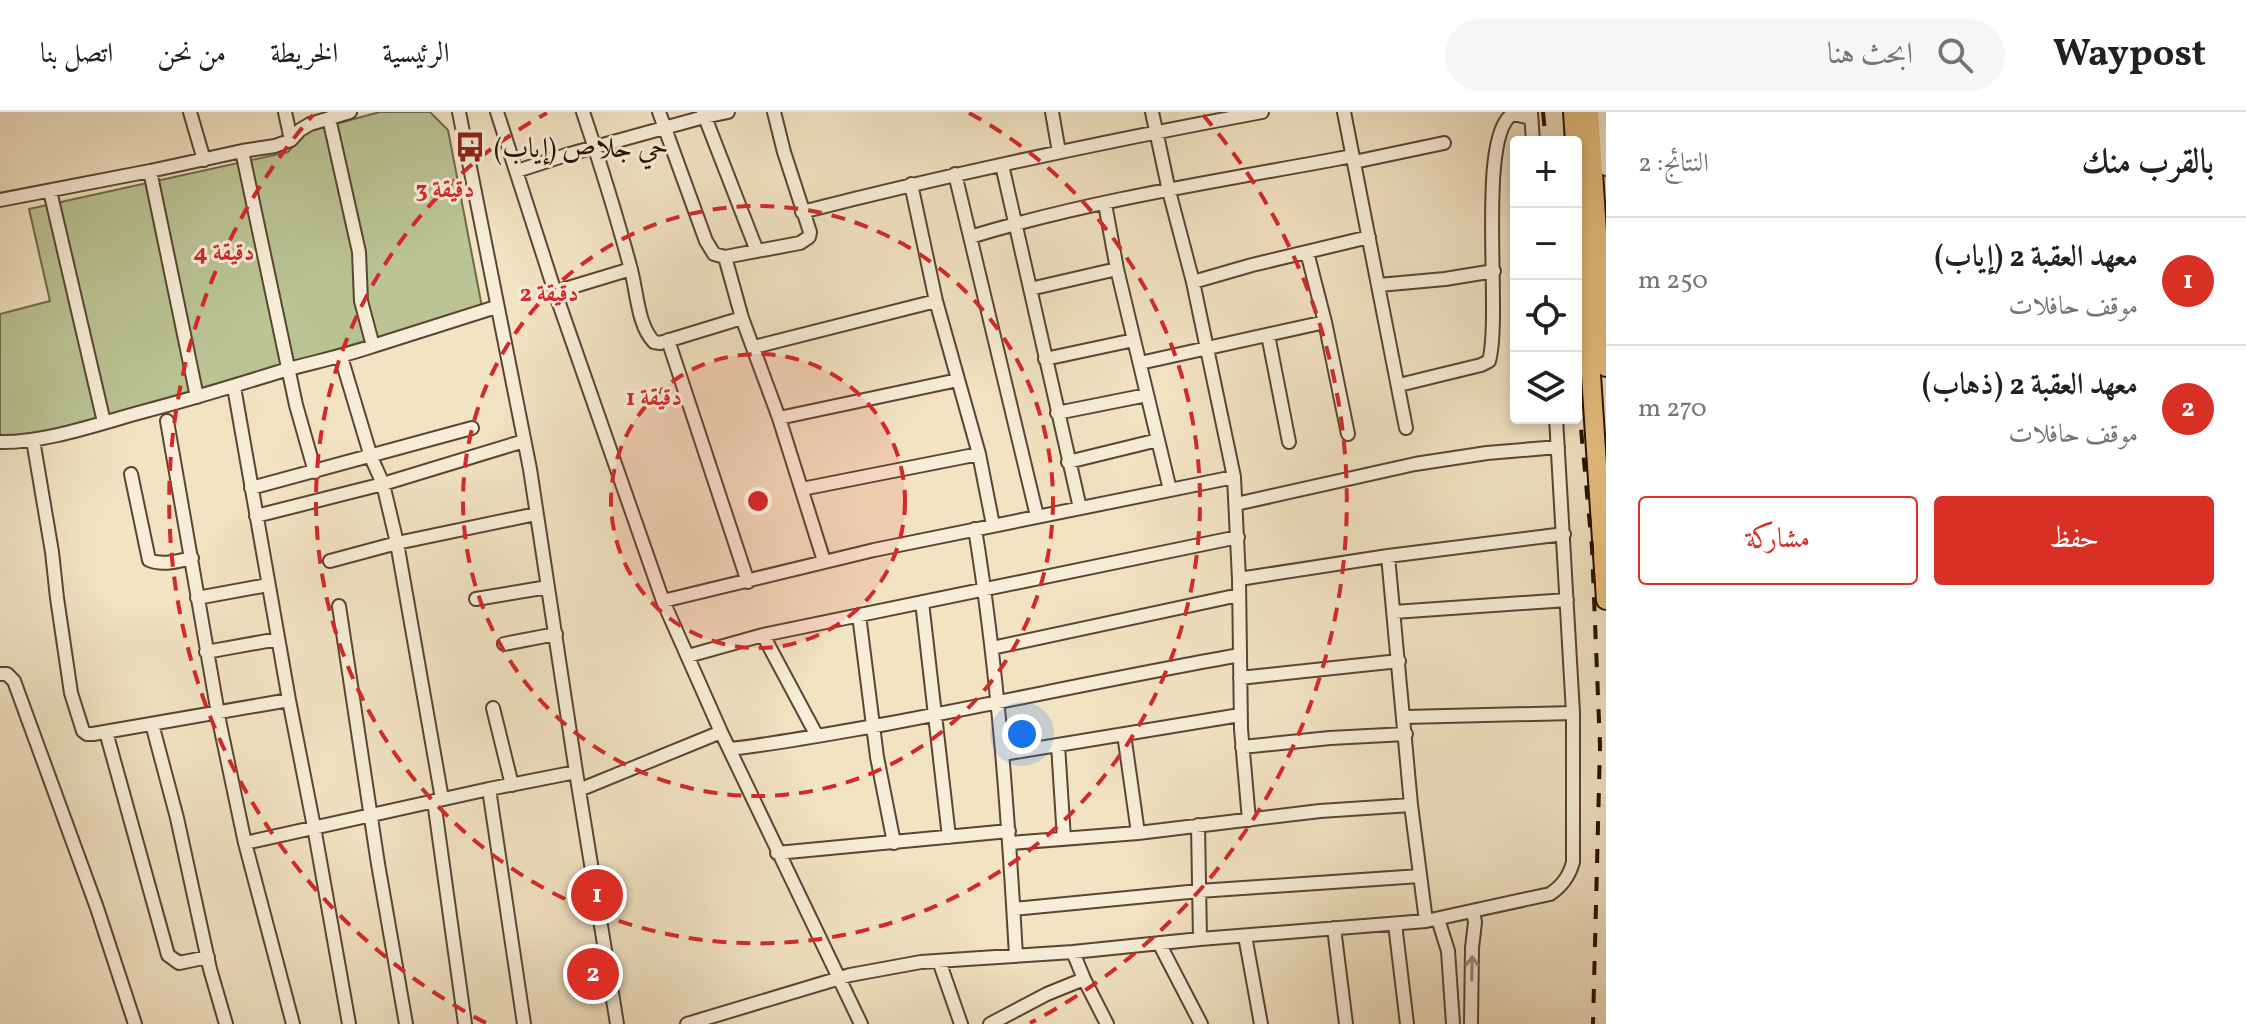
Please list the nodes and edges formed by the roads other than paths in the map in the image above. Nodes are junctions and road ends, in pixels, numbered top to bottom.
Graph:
1 (190, 112) edge
2 (285, 112) edge
3 (350, 112) edge
4 (459, 112) edge
5 (497, 112) edge
6 (583, 112) edge
7 (659, 112) edge
8 (728, 112) edge
9 (774, 112) edge
10 (1052, 112) edge
11 (1152, 112) edge
12 (1262, 112) edge
13 (1344, 112) edge
14 (1573, 112) edge
15 (1589, 112) edge
16 (1603, 112) edge
17 (704, 114) edge
18 (1531, 115) edge
19 (329, 118) junction
20 (663, 128) junction
21 (1157, 132) junction
22 (1533, 136) edge
23 (1575, 136) edge
24 (291, 140) junction
25 (1444, 143) dead end
26 (594, 147) junction
27 (242, 151) junction
28 (1059, 152) junction
29 (1354, 159) junction
30 (1606, 159) edge
31 (204, 160) junction
32 (1002, 165) junction
33 (1606, 169) edge
34 (150, 171) junction
35 (517, 171) junction
36 (955, 174) junction
37 (911, 184) junction
38 (50, 191) junction
39 (1169, 191) junction
40 (0, 200) edge
41 (1105, 204) junction
42 (1580, 208) edge
43 (802, 212) junction
44 (1015, 223) junction
45 (970, 237) junction
46 (1369, 237) junction
47 (757, 251) junction
48 (1307, 252) junction
49 (725, 257) junction
50 (631, 269) junction
51 (1117, 269) junction
52 (1494, 271) junction
53 (1193, 282) junction
54 (1379, 285) junction
55 (1030, 289) junction
56 (555, 292) junction
57 (936, 301) junction
58 (496, 307) junction
59 (742, 318) junction
60 (1325, 322) junction
61 (1268, 335) junction
62 (668, 340) junction
63 (1134, 340) junction
64 (373, 346) junction
65 (754, 347) junction
66 (1207, 347) junction
67 (341, 357) junction
68 (1045, 359) junction
69 (1140, 363) junction
70 (1606, 367) edge
71 (288, 369) junction
72 (958, 380) junction
73 (1399, 385) junction
74 (234, 387) junction
75 (1147, 395) junction
76 (197, 397) junction
77 (1057, 413) junction
78 (779, 418) junction
79 (167, 421) dead end
80 (104, 422) junction
81 (1556, 424) edge
82 (472, 428) dead end
83 (1406, 428) dead end
84 (1348, 434) dead end
85 (33, 440) junction
86 (1158, 440) junction
87 (524, 441) junction
88 (0, 442) edge
89 (1289, 442) dead end
90 (1558, 447) junction
91 (979, 454) junction
92 (371, 457) junction
93 (1068, 462) junction
94 (315, 472) junction
95 (131, 474) dead end
96 (1234, 477) junction
97 (383, 484) junction
98 (251, 488) junction
99 (802, 489) junction
100 (1170, 490) junction
101 (1236, 504) junction
102 (1080, 508) junction
103 (536, 514) junction
104 (256, 516) junction
105 (1037, 516) junction
106 (993, 525) junction
107 (975, 529) junction
108 (1564, 534) junction
109 (1238, 537) junction
110 (397, 543) junction
111 (1388, 556) junction
112 (192, 558) junction
113 (330, 561) dead end
114 (824, 561) junction
115 (1239, 579) junction
116 (748, 582) junction
117 (268, 585) junction
118 (548, 587) junction
119 (985, 589) junction
120 (1239, 595) junction
121 (197, 598) junction
122 (476, 599) dead end
123 (1567, 600) junction
124 (1606, 600) edge
125 (663, 601) junction
126 (922, 602) junction
127 (339, 606) dead end
128 (1394, 612) junction
129 (859, 615) junction
130 (556, 634) junction
131 (763, 635) junction
132 (278, 639) junction
133 (504, 644) dead end
134 (992, 648) junction
135 (206, 652) junction
136 (1240, 655) junction
137 (688, 656) junction
138 (1399, 661) junction
139 (0, 674) edge
140 (1240, 678) junction
141 (289, 700) junction
142 (998, 704) junction
143 (493, 708) dead end
144 (218, 711) junction
145 (1573, 713) junction
146 (1240, 715) junction
147 (935, 716) junction
148 (1405, 717) junction
149 (152, 724) junction
150 (872, 726) junction
151 (106, 732) junction
152 (721, 732) junction
153 (1124, 734) junction
154 (1406, 734) junction
155 (817, 736) junction
156 (1058, 745) junction
157 (1242, 747) junction
158 (730, 749) junction
159 (1003, 754) junction
160 (576, 772) junction
161 (512, 785) junction
162 (489, 789) junction
163 (579, 790) junction
164 (438, 800) junction
165 (1411, 805) junction
166 (371, 815) junction
167 (1249, 820) junction
168 (1198, 825) junction
169 (314, 827) junction
170 (1138, 833) junction
171 (949, 837) junction
172 (1010, 837) junction
173 (1064, 839) junction
174 (245, 843) junction
175 (894, 843) junction
176 (777, 853) junction
177 (1420, 876) junction
178 (1199, 891) junction
179 (1014, 909) junction
180 (1473, 912) junction
181 (1432, 920) junction
182 (1395, 924) junction
183 (1334, 928) junction
184 (1245, 936) junction
185 (1200, 939) junction
186 (1159, 943) junction
187 (1073, 952) junction
188 (1016, 956) junction
189 (208, 957) junction
190 (939, 961) junction
191 (839, 978) junction
192 (1084, 979) junction
193 (135, 1024) edge
194 (226, 1024) edge
195 (293, 1024) edge
196 (349, 1024) edge
197 (406, 1024) edge
198 (465, 1024) edge
199 (524, 1024) edge
200 (617, 1024) edge
201 (687, 1024) edge
202 (861, 1024) edge
203 (961, 1024) edge
204 (990, 1024) edge
205 (1107, 1024) edge
206 (1201, 1024) edge
207 (1261, 1024) edge
208 (1346, 1024) edge
209 (1407, 1024) edge
210 (1453, 1024) edge
211 (1471, 1024) edge

1 - 31 street
2 - 24 street
3 - 19 street
4 - 58 street
5 - 35 street
6 - 26 street
7 - 20 street
8 - 17 street
9 - 43 street
10 - 28 street
11 - 21 street
12 - 21 street
13 - 29 street
14 - 23 highway
15 - 70 highway
16 - 30 street
17 - 20 street
17 - 47 street
18 - 22 street
18 - 52 street
19 - 24 street
19 - 64 street
20 - 26 street
20 - 49 street
21 - 28 street
21 - 39 street
24 - 27 street
25 - 29 street
26 - 35 street
26 - 50 street
27 - 31 street
27 - 71 street
28 - 32 street
29 - 39 street
29 - 46 street
30 - 33 street
31 - 34 street
32 - 36 street
32 - 44 street
34 - 38 street
34 - 76 street
35 - 56 street
36 - 37 street
36 - 45 street
37 - 43 street
37 - 57 street
38 - 40 street
38 - 80 street
39 - 41 street
39 - 53 street
41 - 44 street
41 - 51 street
42 - 124 highway
43 - 47 street
44 - 45 street
44 - 55 street
45 - 105 street
46 - 48 street
46 - 54 street
47 - 49 street
48 - 53 street
48 - 60 street
49 - 59 street
50 - 56 street
50 - 62 street
51 - 55 street
51 - 63 street
52 - 54 street
52 - 73 street
53 - 66 street
54 - 73 street
55 - 68 street
56 - 125 street
57 - 65 street
57 - 72 street
58 - 64 street
58 - 87 street
59 - 62 street
59 - 65 street
60 - 61 street
60 - 84 street
61 - 66 street
61 - 89 street
62 - 116 street
63 - 68 street
63 - 69 street
64 - 67 street
65 - 78 street
66 - 69 street
66 - 96 street
67 - 71 street
67 - 92 street
68 - 77 street
69 - 75 street
71 - 74 street
71 - 94 street
72 - 78 street
72 - 91 street
73 - 83 street
74 - 76 street
74 - 98 street
75 - 77 street
75 - 86 street
76 - 80 street
77 - 93 street
78 - 99 street
79 - 112 street
80 - 85 street
81 - 90 street
82 - 92 street
85 - 88 street
85 - 151 street
86 - 93 street
86 - 100 street
87 - 97 street
87 - 103 street
90 - 101 street
90 - 108 street
91 - 99 street
91 - 106 street
92 - 94 street
92 - 97 street
93 - 102 street
94 - 98 street
95 - 112 street
96 - 100 street
96 - 101 street
97 - 104 street
97 - 110 street
98 - 104 street
99 - 114 street
100 - 102 street
101 - 109 street
102 - 105 street
103 - 110 street
103 - 118 street
104 - 117 street
105 - 106 street
106 - 107 street
107 - 114 street
107 - 119 street
108 - 111 street
108 - 123 street
109 - 115 street
109 - 119 street
110 - 113 street
110 - 164 street
111 - 115 street
111 - 128 street
112 - 121 street
114 - 116 street
115 - 120 street
116 - 125 street
117 - 121 street
117 - 132 street
118 - 122 street
118 - 130 street
119 - 126 street
119 - 134 street
120 - 134 street
120 - 136 street
121 - 135 street
123 - 128 street
123 - 145 street
125 - 137 street
126 - 129 street
126 - 147 street
127 - 166 street
128 - 138 street
129 - 131 street
129 - 150 street
130 - 133 street
130 - 160 street
131 - 137 street
131 - 155 street
132 - 135 street
132 - 141 street
134 - 142 street
135 - 144 street
136 - 140 street
136 - 142 street
137 - 152 street
138 - 140 street
138 - 148 street
139 - 193 street
140 - 146 street
141 - 144 street
141 - 169 street
142 - 147 street
142 - 159 street
143 - 161 street
144 - 149 street
144 - 174 street
145 - 148 street
145 - 180 street
146 - 153 street
146 - 157 street
147 - 150 street
147 - 171 street
148 - 154 street
149 - 151 street
149 - 189 street
150 - 155 street
150 - 175 street
151 - 189 street
152 - 158 street
152 - 163 street
153 - 156 street
153 - 170 street
154 - 157 street
154 - 165 street
155 - 158 street
156 - 159 street
156 - 173 street
157 - 167 street
158 - 176 street
159 - 172 street
160 - 161 street
160 - 163 street
161 - 162 street
162 - 164 street
162 - 199 street
163 - 200 street
164 - 166 street
164 - 198 street
165 - 167 street
165 - 177 street
166 - 169 street
166 - 197 street
167 - 168 street
168 - 170 street
168 - 178 street
169 - 174 street
169 - 196 street
170 - 173 street
171 - 172 street
171 - 175 street
172 - 173 street
172 - 179 street
174 - 195 street
175 - 176 street
176 - 191 street
177 - 178 street
177 - 181 street
178 - 179 street
178 - 185 street
179 - 188 street
180 - 181 street
211 -> 180 street
181 - 182 street
181 - 210 street
182 - 183 street
182 - 209 street
183 - 184 street
183 - 208 street
184 - 185 street
184 - 207 street
185 - 186 street
186 - 187 street
186 - 206 street
187 - 188 street
187 - 192 street
188 - 190 street
189 - 194 street
190 - 191 street
190 - 203 street
191 - 201 street
191 - 202 street
192 - 204 street
192 - 205 street

